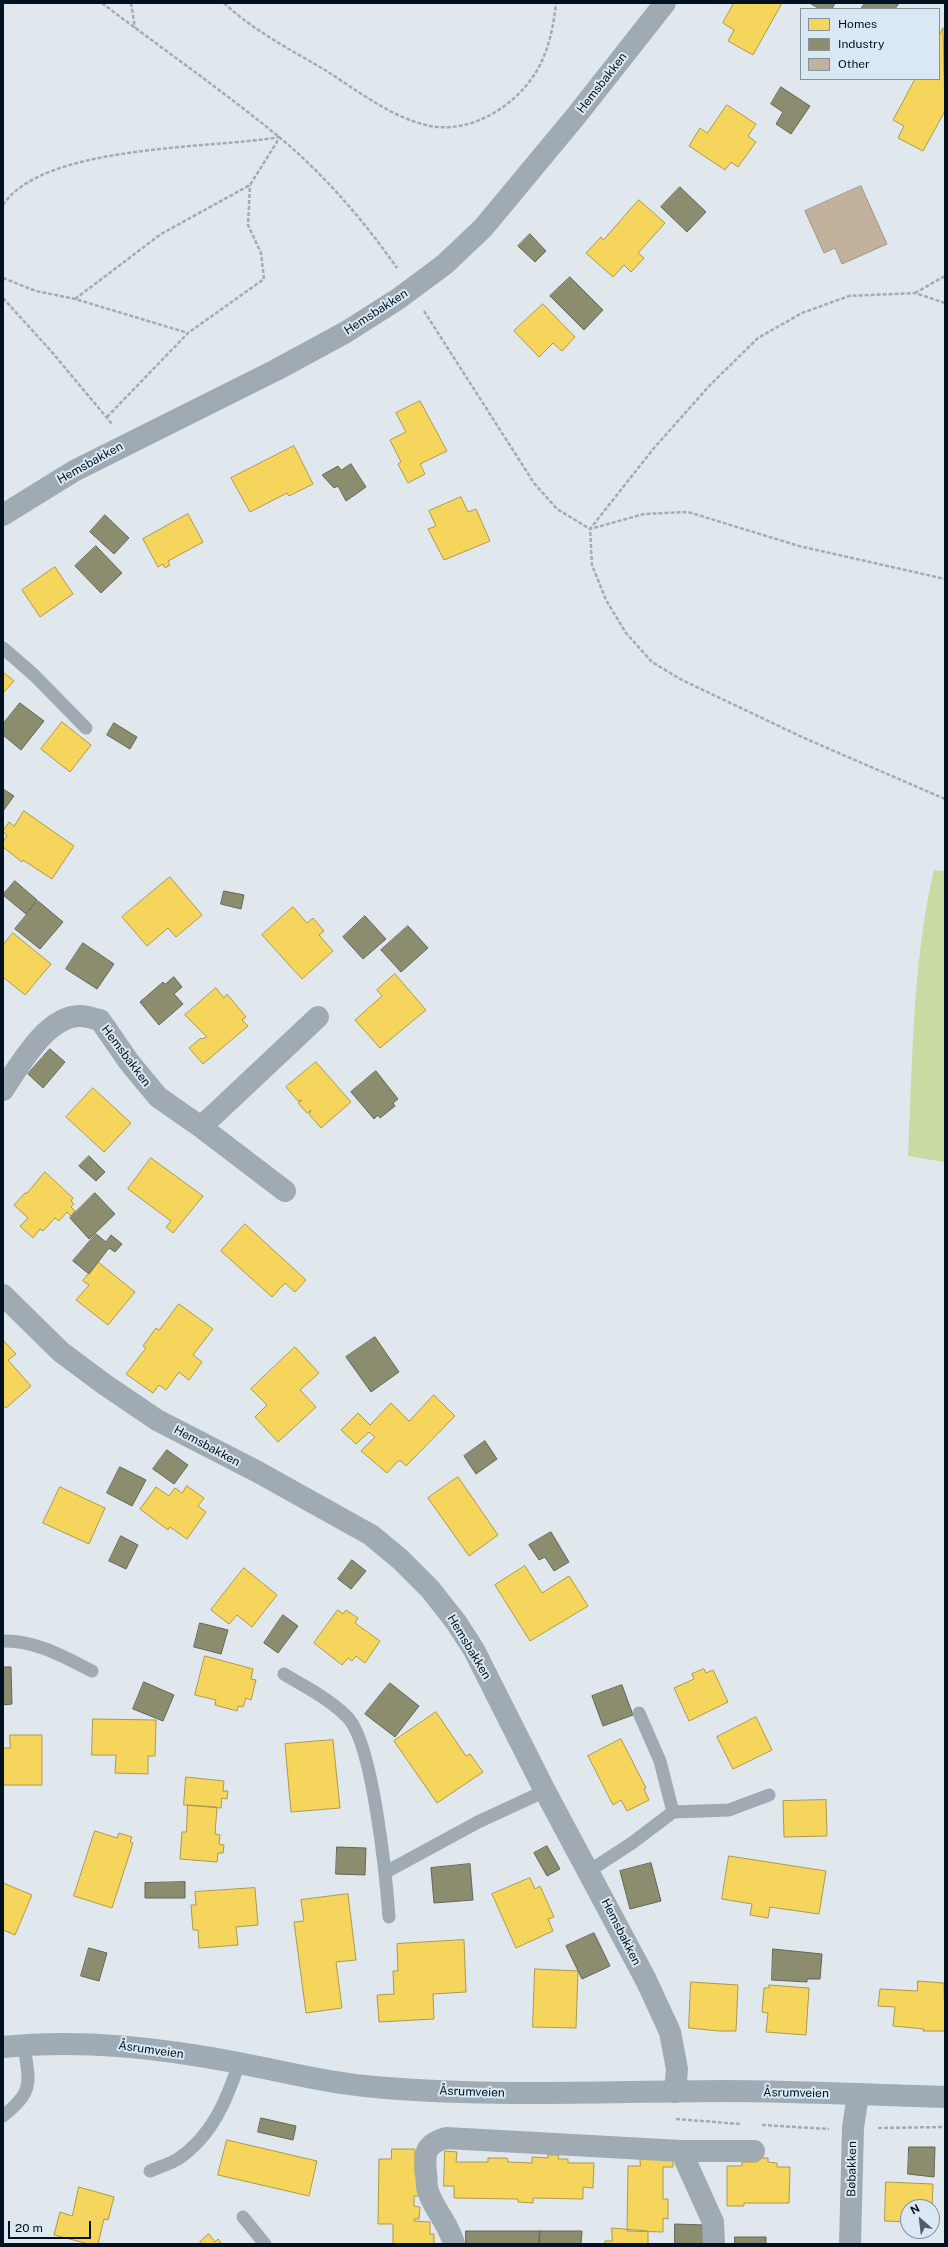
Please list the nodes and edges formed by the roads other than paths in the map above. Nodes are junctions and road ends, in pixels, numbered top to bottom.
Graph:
1 (665, 3) edge
2 (3, 516) edge
3 (3, 648) edge
4 (86, 728) dead end
5 (318, 1017) dead end
6 (3, 1090) edge
7 (201, 1127) junction
8 (285, 1191) dead end
9 (3, 1295) edge
10 (3, 1641) edge
11 (92, 1671) dead end
12 (284, 1674) dead end
13 (639, 1713) dead end
14 (545, 1791) junction
15 (769, 1795) dead end
16 (673, 1812) junction
17 (589, 1871) junction
18 (386, 1872) junction
19 (389, 1917) dead end
20 (14, 2046) edge
21 (240, 2063) junction
22 (675, 2092) junction
23 (858, 2094) junction
24 (945, 2097) edge
25 (3, 2116) edge
26 (680, 2151) junction
27 (754, 2151) dead end
28 (150, 2171) dead end
29 (243, 2217) dead end
30 (265, 2244) edge
31 (454, 2244) edge
32 (714, 2244) edge
33 (850, 2244) edge

1 - 2 street, Hemsbakken
3 - 4 lane
5 - 7 street
6 - 7 street, Hemsbakken
7 - 8 street, Hemsbakken
9 - 14 street, Hemsbakken
10 - 11 lane
12 - 18 lane
13 - 16 lane
14 - 17 street, Hemsbakken
14 - 18 lane
15 - 16 lane
16 - 17 lane
17 - 22 street, Hemsbakken
18 - 19 lane
20 - 21 main road, Åsrumveien
20 - 25 lane
21 - 22 main road, Åsrumveien
21 - 28 lane
22 - 23 main road, Åsrumveien
23 - 24 main road, Åsrumveien
23 - 33 street, Bøbakken
26 - 27 street
26 - 31 street
26 - 32 street
29 - 30 lane

